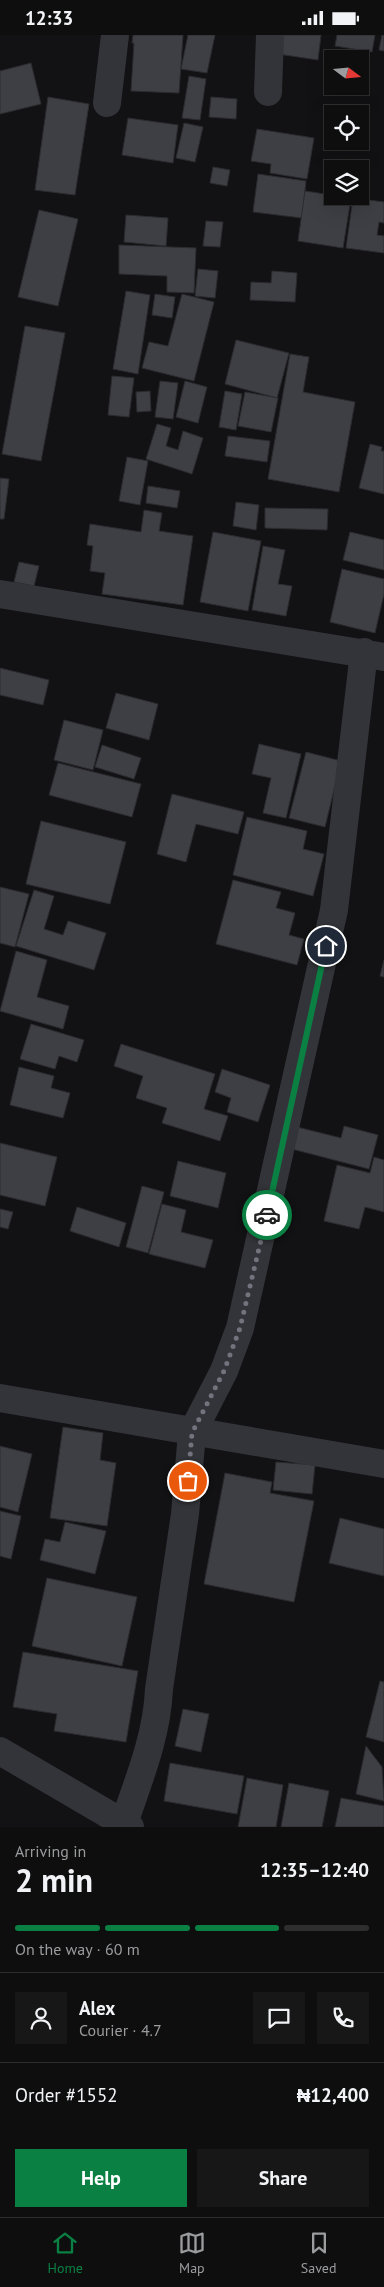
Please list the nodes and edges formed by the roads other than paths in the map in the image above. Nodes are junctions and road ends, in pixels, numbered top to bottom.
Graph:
1 (115, 35) edge
2 (270, 35) edge
3 (268, 92) dead end
4 (107, 103) dead end
5 (0, 593) edge
6 (374, 654) edge
7 (0, 1399) edge
8 (192, 1433) junction
9 (384, 1464) edge
10 (0, 1751) edge
11 (127, 1825) edge

1 - 4 street
2 - 3 street
5 - 6 street
6 - 8 street
7 - 8 street
8 - 9 street
8 - 11 street
10 - 11 street

